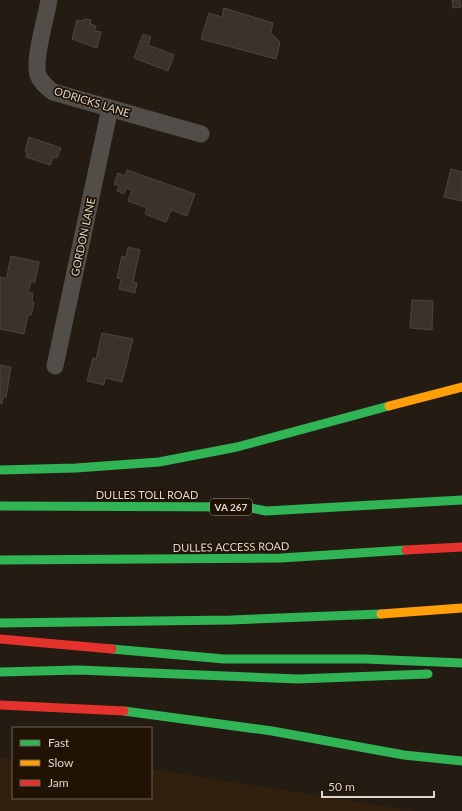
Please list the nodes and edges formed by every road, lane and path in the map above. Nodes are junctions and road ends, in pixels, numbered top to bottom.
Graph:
1 (49, 0) edge
2 (110, 108) junction
3 (201, 134) dead end
4 (55, 366) dead end
5 (462, 387) edge
6 (0, 470) edge
7 (462, 500) edge
8 (0, 506) edge
9 (266, 511) junction
10 (245, 517) dead end
11 (462, 547) edge
12 (0, 560) edge
13 (462, 608) edge
14 (0, 623) edge
15 (0, 639) edge
16 (462, 663) edge
17 (462, 671) edge
18 (0, 672) edge
19 (448, 672) dead end
20 (435, 674) dead end
21 (0, 705) edge
22 (462, 761) edge

1 - 2 street, ODRICKS LANE
2 - 3 street, ODRICKS LANE
2 - 4 street, GORDON LANE
5 - 6 highway
7 - 9 highway, DULLES TOLL ROAD / VA 267
8 - 9 highway, DULLES TOLL ROAD / VA 267
9 - 10 highway
11 - 12 highway, DULLES ACCESS ROAD
13 - 14 highway
15 - 16 highway
17 - 19 highway
18 - 20 highway
21 - 22 highway

